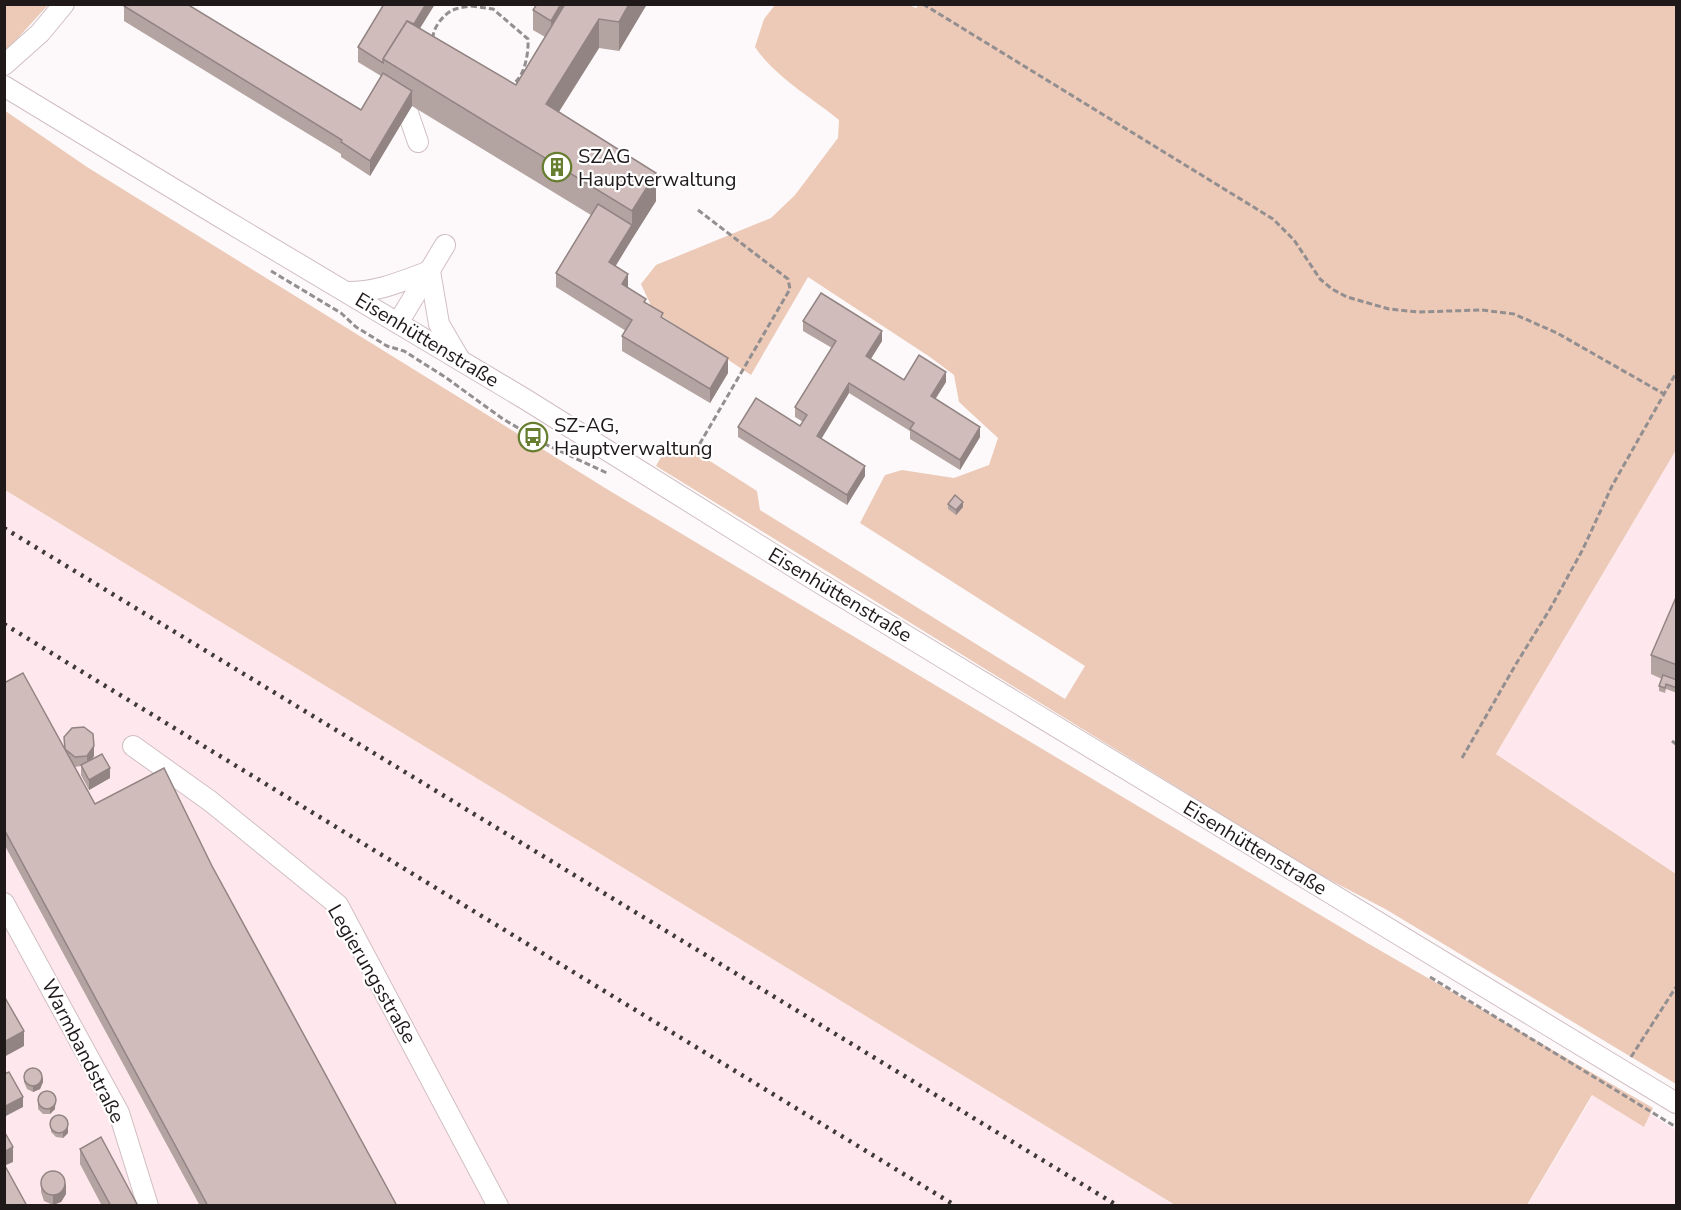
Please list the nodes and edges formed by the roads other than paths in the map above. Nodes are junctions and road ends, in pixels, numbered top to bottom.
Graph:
1 (64, 4) edge
2 (4, 65) edge
3 (13, 91) edge
4 (408, 113) edge
5 (418, 142) dead end
6 (445, 245) dead end
7 (430, 271) junction
8 (346, 292) junction
9 (398, 323) junction
10 (460, 360) junction
11 (133, 746) dead end
12 (4, 903) edge
13 (1677, 1103) edge
14 (148, 1206) edge
15 (498, 1206) edge

1 - 2 street
3 - 8 street, Eisenhüttenstraße
4 - 5 street
6 - 7 street
7 - 8 street
7 - 9 street
7 - 10 street
8 - 9 street, Eisenhüttenstraße
9 - 10 street, Eisenhüttenstraße
10 - 13 street, Eisenhüttenstraße
11 - 15 street, Legierungsstraße
12 - 14 street, Warmbandstraße

